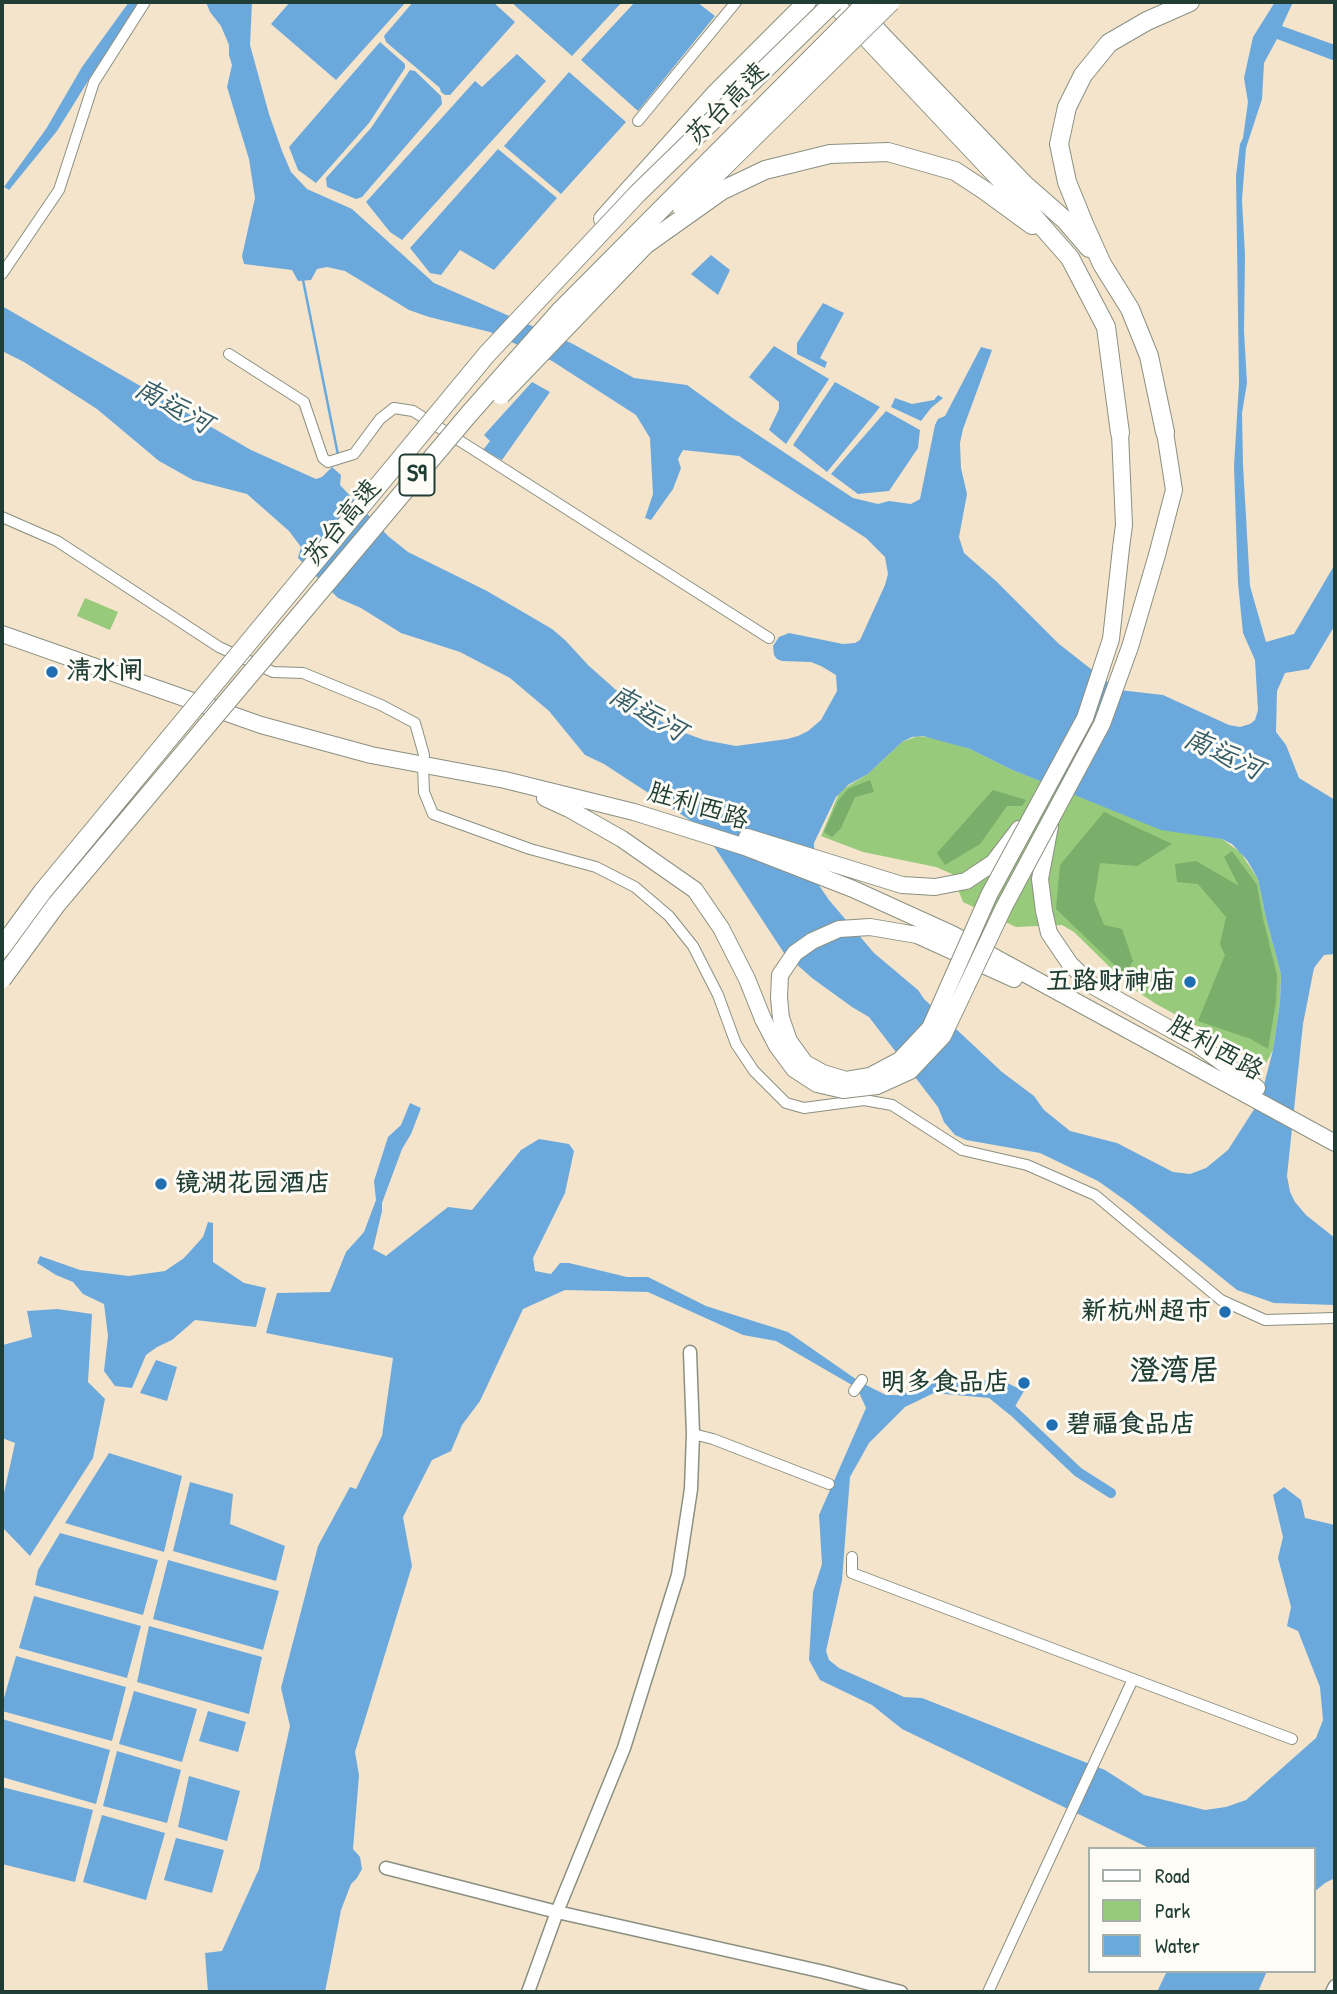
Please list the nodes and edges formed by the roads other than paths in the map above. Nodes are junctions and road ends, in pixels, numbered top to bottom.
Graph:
1 (145, 2) edge
2 (736, 2) edge
3 (807, 2) edge
4 (833, 2) edge
5 (849, 2) edge
6 (867, 2) edge
7 (891, 2) edge
8 (1190, 2) edge
9 (638, 121) dead end
10 (1057, 243) junction
11 (645, 245) junction
12 (1102, 264) junction
13 (2, 274) edge
14 (229, 354) dead end
15 (487, 354) junction
16 (1165, 432) joint
17 (1120, 433) joint
18 (2, 517) edge
19 (372, 529) junction
20 (2, 623) edge
21 (2, 634) edge
22 (769, 638) dead end
23 (424, 760) junction
24 (505, 780) junction
25 (1036, 809) junction
26 (1051, 819) junction
27 (747, 837) junction
28 (2, 947) edge
29 (2, 979) edge
30 (1129, 1031) junction
31 (1258, 1093) junction
32 (1296, 1115) junction
33 (1335, 1131) edge
34 (1335, 1143) edge
35 (1335, 1318) edge
36 (690, 1352) dead end
37 (862, 1380) dead end
38 (854, 1391) dead end
39 (693, 1434) junction
40 (829, 1484) dead end
41 (852, 1557) dead end
42 (1133, 1679) junction
43 (1292, 1740) dead end
44 (386, 1868) dead end
45 (557, 1912) junction
46 (1335, 1986) edge
47 (528, 1992) edge
48 (901, 1992) edge
49 (988, 1992) edge
50 (1332, 1992) edge

1 - 13 street
2 - 9 street
3 - 15 highway, bridge
4 - 10 highway
4 - 15 highway, 苏台高速 / S9, bridge
5 - 12 highway
6 - 19 highway, 苏台高速 / S9, bridge
7 - 11 highway, bridge
8 - 12 highway
10 - 11 highway, bridge
10 - 17 highway
11 - 19 highway, bridge
12 - 16 highway
14 - 22 street
15 - 28 highway, 苏台高速 / S9, bridge
16 - 26 main road, bridge
17 - 25 main road, bridge
18 - 23 street
19 - 29 highway, 苏台高速 / S9, bridge
20 - 23 main road, 胜利西路
21 - 23 main road, 胜利西路
23 - 24 main road, 胜利西路
23 - 27 main road, 胜利西路
23 - 35 street
24 - 26 main road, bridge
24 - 30 main road, 胜利西路
25 - 27 main road, bridge
25 - 30 main road, bridge
26 - 31 main road, bridge
27 - 31 main road, 胜利西路
30 - 31 main road, 胜利西路
31 - 32 main road, 胜利西路
32 - 33 main road, 胜利西路
32 - 34 main road, 胜利西路
36 - 39 street
37 - 38 street
39 - 40 street
39 - 45 street
41 - 42 street
42 - 43 street
42 - 49 street
44 - 45 street
45 - 47 street
45 - 48 street
46 - 50 street

